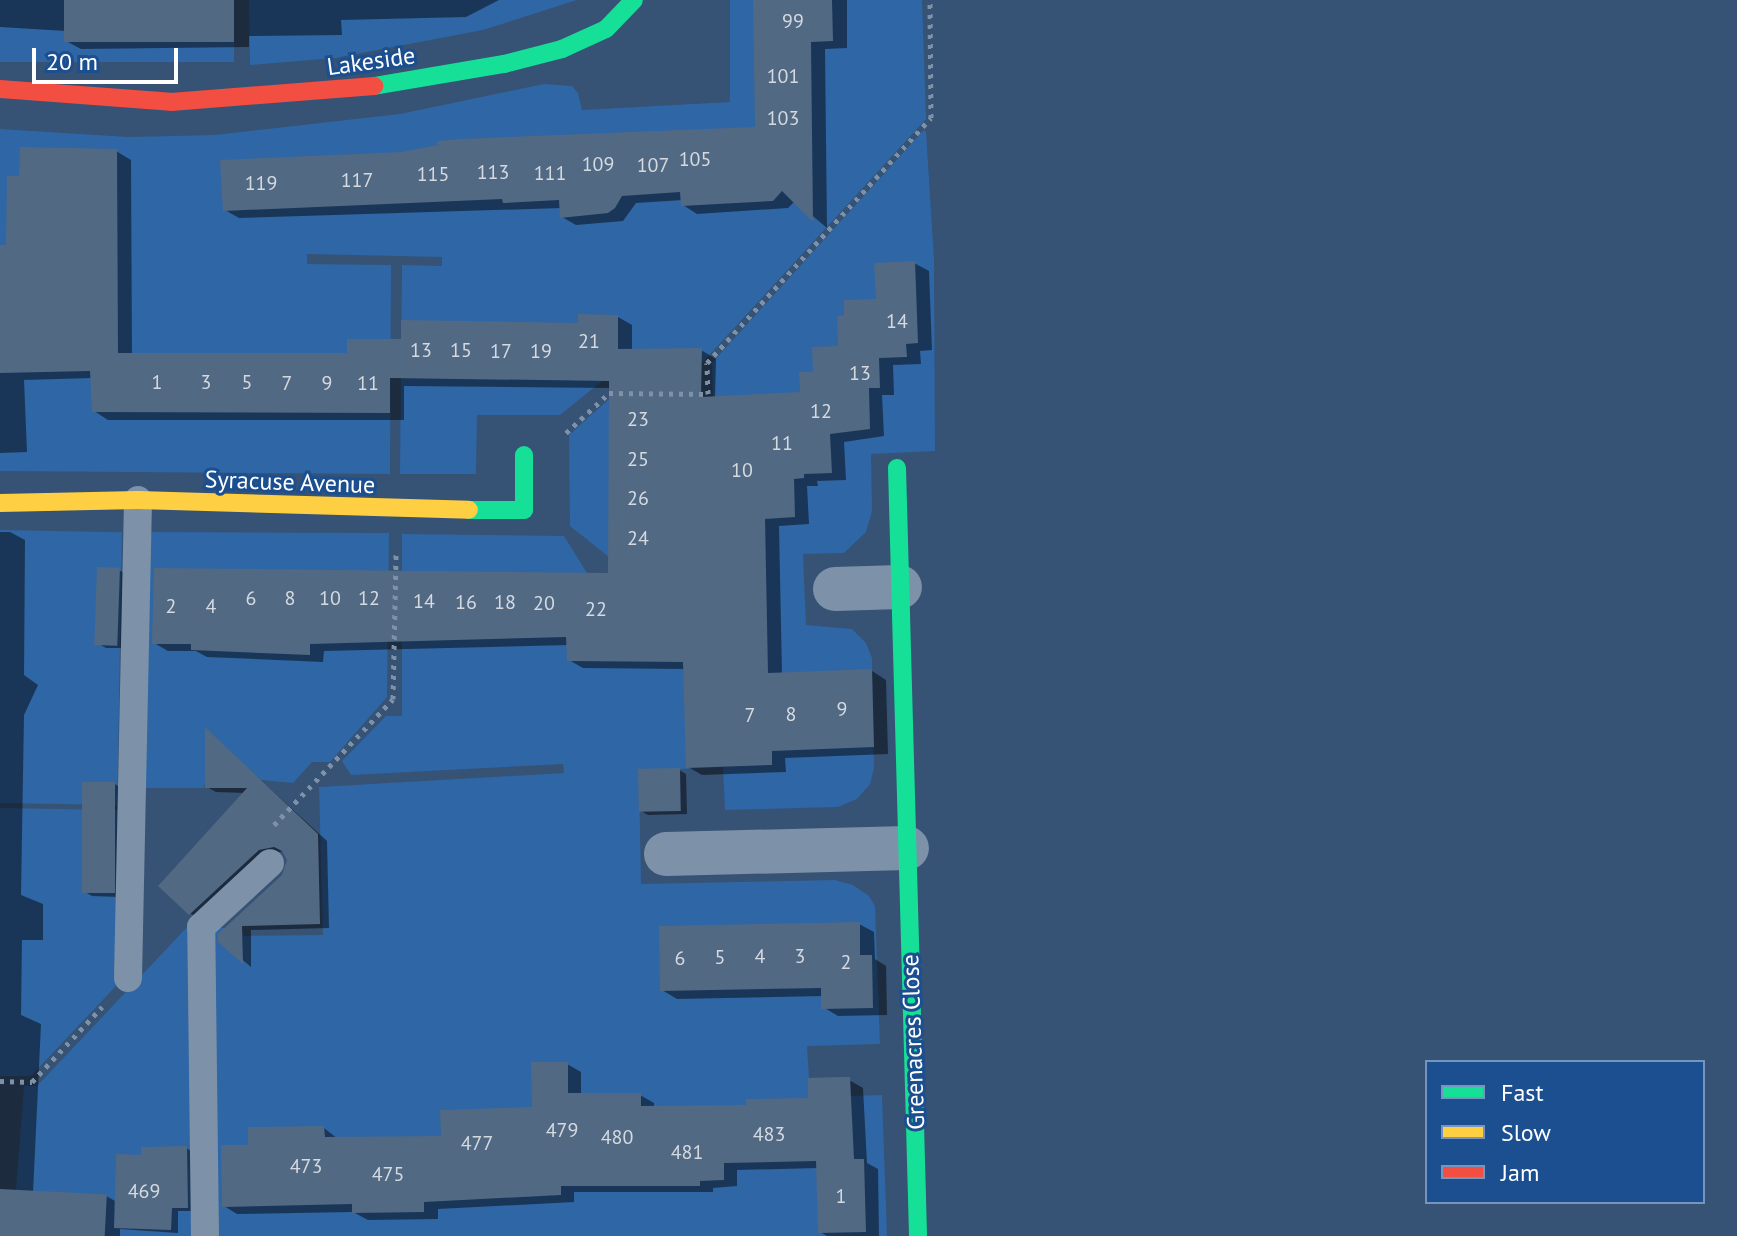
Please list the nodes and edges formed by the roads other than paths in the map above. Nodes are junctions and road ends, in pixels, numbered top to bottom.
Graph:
1 (634, 0) edge
2 (0, 89) edge
3 (524, 455) dead end
4 (897, 468) dead end
5 (138, 500) junction
6 (0, 503) edge
7 (900, 587) junction
8 (835, 589) dead end
9 (907, 848) junction
10 (666, 854) dead end
11 (270, 863) dead end
12 (128, 978) dead end
13 (205, 1236) edge
14 (918, 1236) edge

1 - 2 street, Lakeside
3 - 5 street, Syracuse Avenue
4 - 7 street, Greenacres Close
5 - 6 street, Syracuse Avenue
5 - 12 lane
7 - 8 street
7 - 9 street, Greenacres Close
9 - 10 street
9 - 14 street, Greenacres Close
11 - 13 lane

